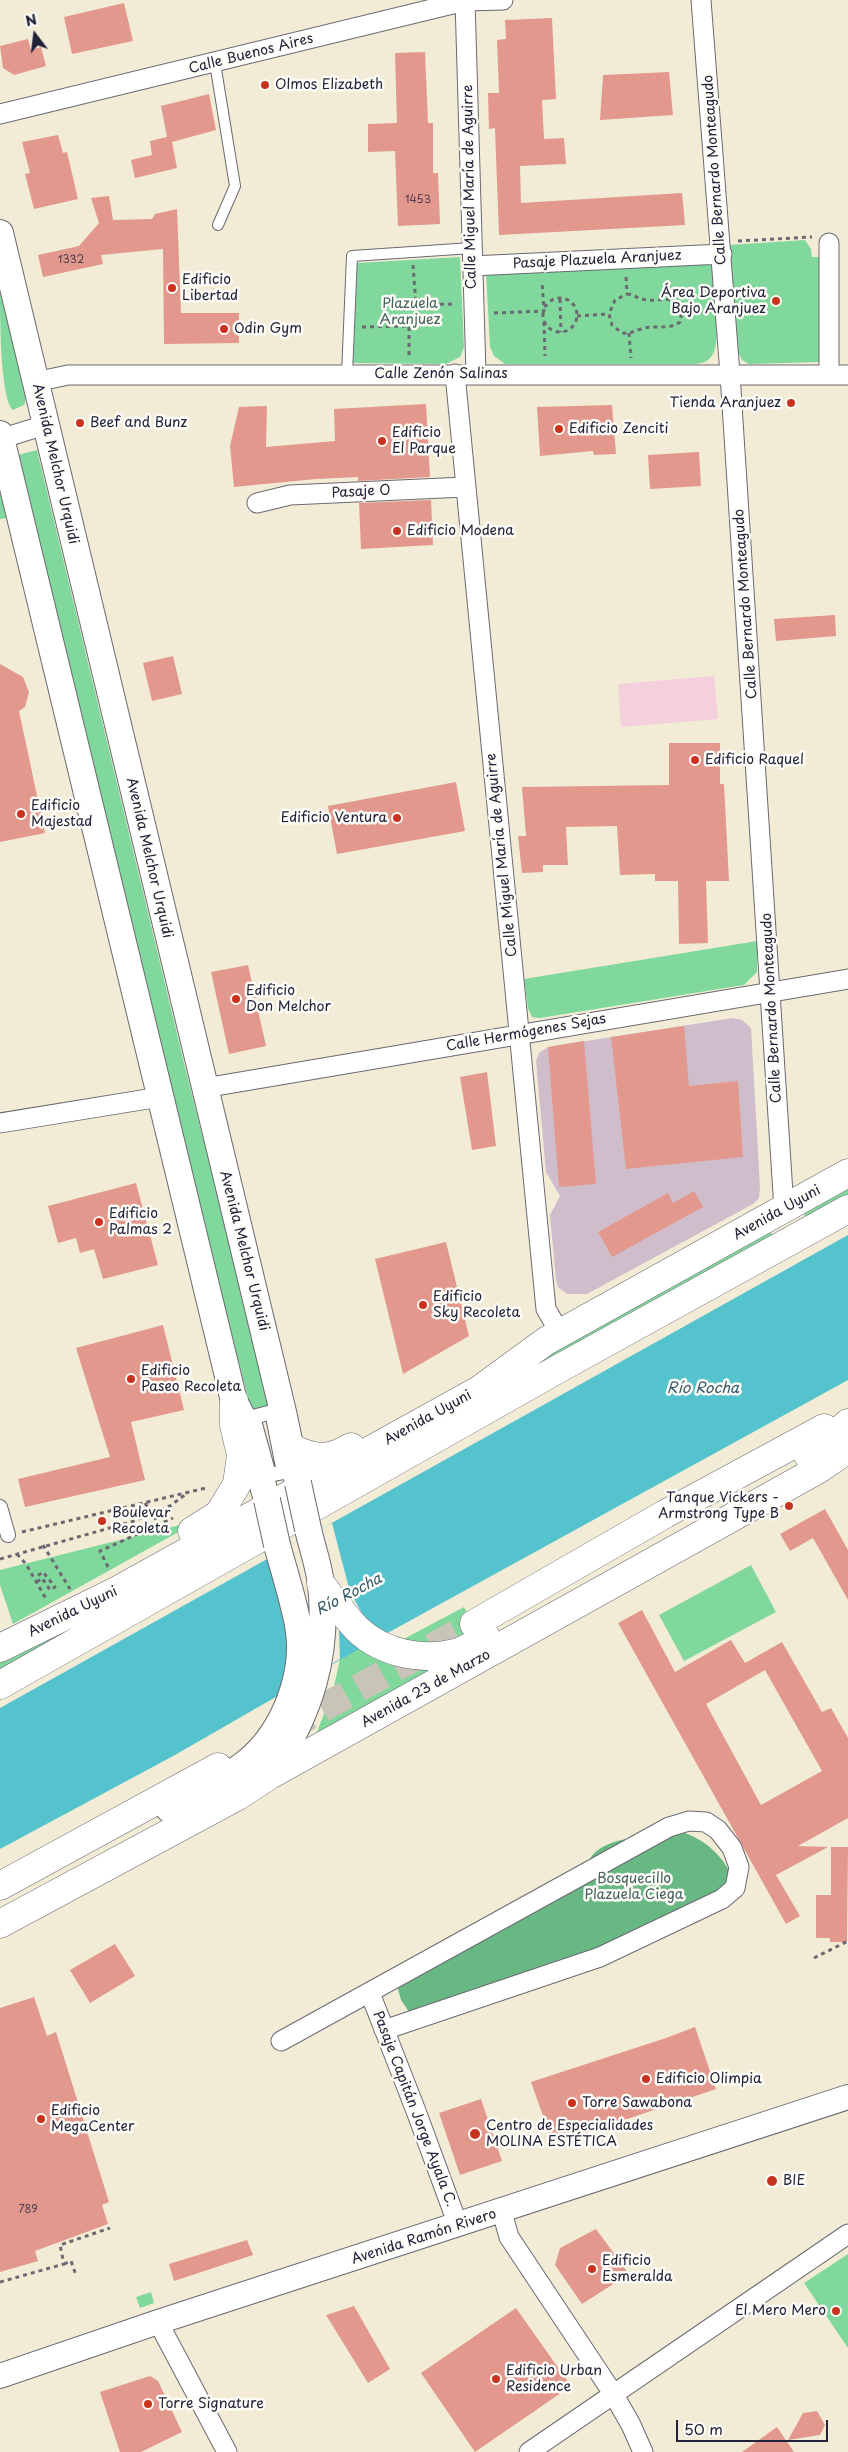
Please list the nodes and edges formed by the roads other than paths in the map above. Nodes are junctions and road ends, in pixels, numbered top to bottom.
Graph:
1 (503, 0) edge
2 (702, 0) edge
3 (465, 1) edge
4 (215, 63) junction
5 (0, 114) edge
6 (218, 225) dead end
7 (0, 233) edge
8 (829, 243) road end
9 (721, 248) junction
10 (472, 257) junction
11 (347, 374) junction
12 (456, 374) junction
13 (476, 374) junction
14 (730, 374) junction
15 (829, 375) junction
16 (848, 375) edge
17 (35, 382) junction
18 (45, 425) junction
19 (0, 437) edge
20 (465, 487) junction
21 (257, 503) dead end
22 (848, 979) edge
23 (771, 991) junction
24 (519, 1034) junction
25 (204, 1088) junction
26 (160, 1097) junction
27 (0, 1123) edge
28 (848, 1173) edge
29 (784, 1209) junction
30 (848, 1209) edge
31 (553, 1337) junction
32 (243, 1409) junction
33 (848, 1415) edge
34 (848, 1423) edge
35 (291, 1448) junction
36 (848, 1449) edge
37 (0, 1507) edge
38 (8, 1535) road end
39 (321, 1584) junction
40 (52, 1611) junction
41 (474, 1624) tunnel mouth
42 (0, 1648) edge
43 (0, 1685) edge
44 (218, 1767) dead end
45 (270, 1776) junction
46 (0, 1886) edge
47 (0, 1898) edge
48 (0, 1924) edge
49 (370, 1993) junction
50 (384, 2030) junction
51 (281, 2041) dead end
52 (848, 2098) edge
53 (502, 2212) junction
54 (458, 2226) junction
55 (848, 2234) edge
56 (158, 2322) junction
57 (0, 2376) edge
58 (614, 2394) junction
59 (227, 2452) edge
60 (530, 2452) edge
61 (643, 2452) edge

1 - 3 street, Calle Buenos Aires
2 - 9 street, Calle Bernardo Monteagudo
3 - 4 street, Calle Buenos Aires
3 - 10 street, Calle Miguel María de Aguirre
4 - 5 street, Calle Buenos Aires
4 - 6 lane
7 - 17 main road, Avenida Melchor Urquidi
8 - 15 street
9 - 10 street, Pasaje Plazuela Aranjuez
9 - 14 street, Calle Bernardo Monteagudo
10 - 11 lane, Pasaje Plazuela Aranjuez
10 - 13 street, Calle Miguel María de Aguirre
11 - 12 street, Calle Zenón Salinas
11 - 17 street, Calle Zenón Salinas
12 - 13 street, Calle Zenón Salinas
12 - 20 street, Calle Miguel María de Aguirre
13 - 14 street, Calle Zenón Salinas
14 - 15 street, Calle Zenón Salinas
14 - 23 street, Calle Bernardo Monteagudo
15 - 16 street, Calle Zenón Salinas
17 - 18 main road, Avenida Melchor Urquidi
18 - 19 street
18 - 25 main road, Avenida Melchor Urquidi
19 - 26 main road
20 - 21 street, Pasaje O
20 - 24 street, Calle Miguel María de Aguirre
22 - 23 street, Calle Hermógenes Sejas
23 - 24 street, Calle Hermógenes Sejas
23 - 29 street, Calle Bernardo Monteagudo
24 - 25 street, Calle Hermógenes Sejas
24 - 31 street, Calle Miguel María de Aguirre
25 - 35 main road, Avenida Melchor Urquidi
26 - 27 street
26 - 32 main road
28 - 29 main road, Avenida Uyuni
29 - 31 main road, Avenida Uyuni
30 - 43 main road, Avenida Uyuni
31 - 35 main road
31 - 40 main road, Avenida Uyuni
32 - 40 main road
32 - 47 main road, bridge
33 - 41 main road
34 - 39 main road
35 - 39 main road, Avenida Melchor Urquidi, bridge
36 - 45 main road, Avenida 23 de Marzo
37 - 38 street
39 - 45 main road, Avenida Melchor Urquidi
40 - 42 main road, Avenida Uyuni
44 - 46 main road
45 - 48 main road, Avenida 23 de Marzo
49 - 50 street, Pasaje Capitán Jorge Ayala C.
49 - 50 street
49 - 51 street
50 - 54 street, Pasaje Capitán Jorge Ayala C.
52 - 53 street, Avenida Ramón Rivero
53 - 54 street, Avenida Ramón Rivero
53 - 58 street
54 - 56 street, Avenida Ramón Rivero
55 - 58 street
56 - 57 street, Avenida Ramón Rivero
56 - 59 street
58 - 60 street
58 - 61 street

